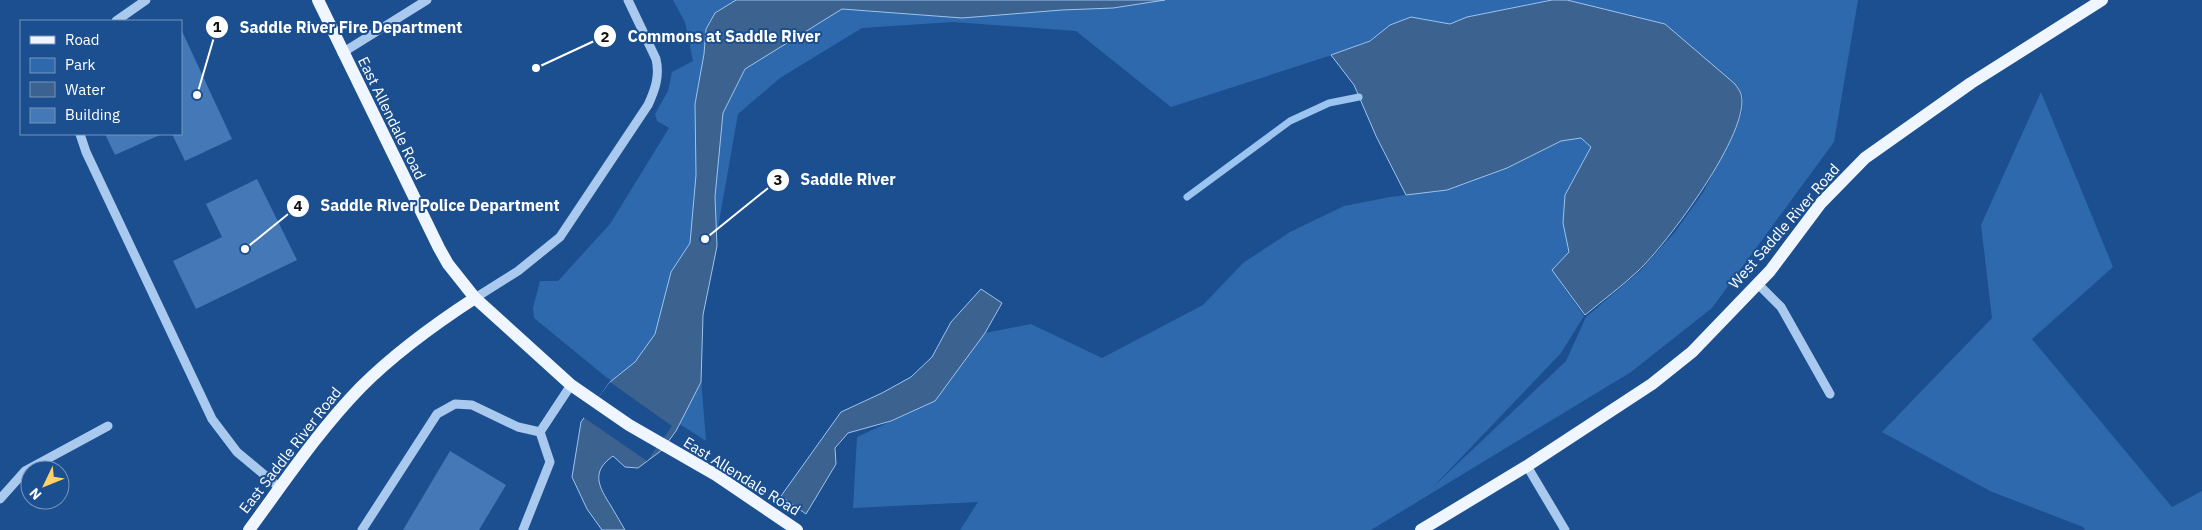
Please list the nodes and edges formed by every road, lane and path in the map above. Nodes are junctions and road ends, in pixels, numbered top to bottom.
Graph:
1 (146, 0) edge
2 (318, 0) edge
3 (426, 0) edge
4 (628, 0) edge
5 (2102, 0) edge
6 (117, 20) edge
7 (342, 53) junction
8 (80, 135) edge
9 (1758, 284) junction
10 (475, 298) junction
11 (571, 385) junction
12 (1830, 394) dead end
13 (108, 426) dead end
14 (540, 432) junction
15 (1527, 466) junction
16 (280, 488) junction
17 (0, 499) edge
18 (248, 530) edge
19 (362, 530) edge
20 (523, 530) edge
21 (797, 530) edge
22 (1420, 530) edge
23 (1565, 530) edge

1 - 6 street
2 - 7 main road, East Allendale Road
3 - 7 street
4 - 10 street
5 - 9 main road, West Saddle River Road
7 - 10 main road, East Allendale Road
8 - 16 street
9 - 12 street
9 - 15 main road, West Saddle River Road
10 - 11 main road, East Allendale Road
10 - 16 main road, East Saddle River Road
11 - 14 street
11 - 21 main road, East Allendale Road
13 - 17 street
14 - 19 street
14 - 20 street
15 - 22 main road, West Saddle River Road
15 - 23 street
16 - 18 main road, East Saddle River Road

